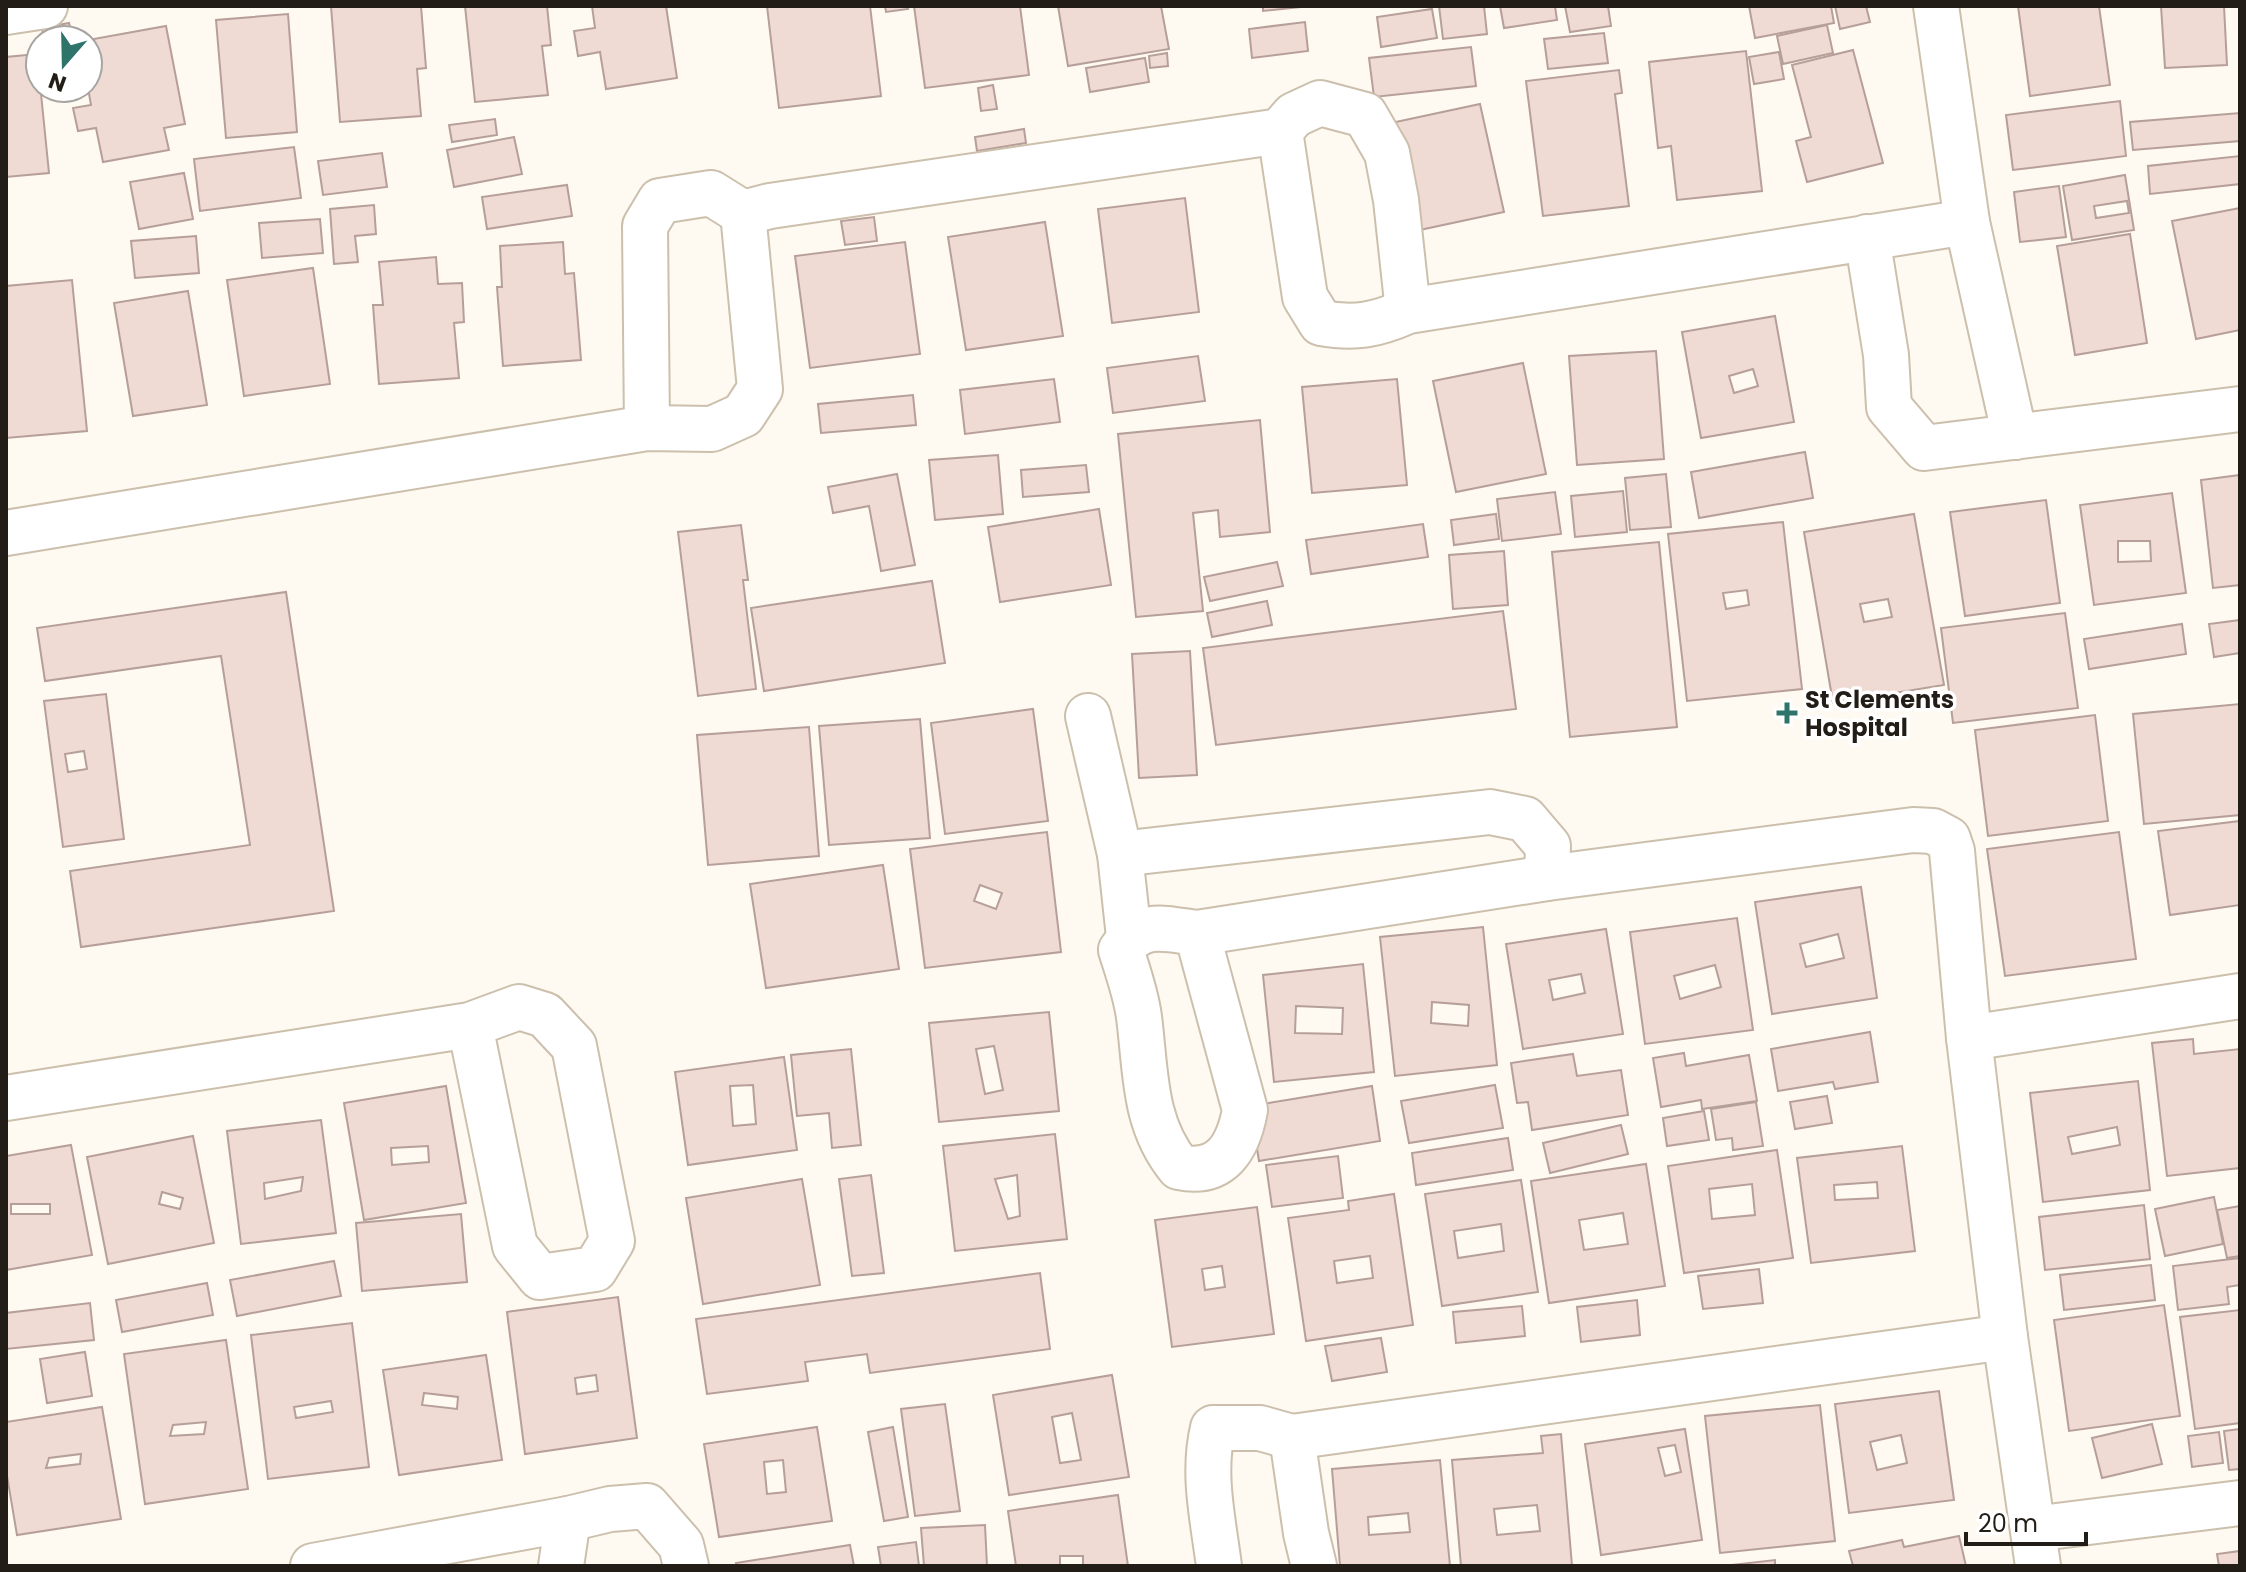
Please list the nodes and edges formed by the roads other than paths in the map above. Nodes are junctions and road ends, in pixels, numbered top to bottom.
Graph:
1 (45, 6) edge
2 (1936, 6) edge
3 (6, 12) edge
4 (1280, 131) junction
5 (743, 213) junction
6 (1967, 222) junction
7 (1867, 237) junction
8 (1408, 311) junction
9 (2240, 409) edge
10 (647, 428) junction
11 (2015, 437) junction
12 (6, 533) edge
13 (1088, 716) dead end
14 (1120, 854) junction
15 (1547, 878) junction
16 (1197, 933) junction
17 (1129, 937) junction
18 (2240, 996) edge
19 (470, 1025) junction
20 (1969, 1038) junction
21 (6, 1098) edge
22 (2005, 1337) junction
23 (1292, 1437) junction
24 (2240, 1503) edge
25 (568, 1519) junction
26 (2035, 1547) edge
27 (313, 1566) edge
28 (561, 1566) edge
29 (686, 1566) edge
30 (1219, 1566) edge
31 (1314, 1566) edge

1 - 3 street
2 - 6 street
4 - 5 street
4 - 8 street
4 - 8 street
5 - 10 street
5 - 10 street
6 - 7 street
6 - 11 street
7 - 8 street
7 - 11 street
9 - 11 street
10 - 12 street
13 - 14 street
14 - 15 street
14 - 17 street
15 - 16 street
15 - 20 street
16 - 17 street
16 - 17 street
18 - 20 street
19 - 19 street
19 - 21 street
20 - 22 street
22 - 23 street
22 - 26 street
23 - 30 street
23 - 31 street
24 - 26 street
25 - 27 street
25 - 28 street
25 - 29 street

